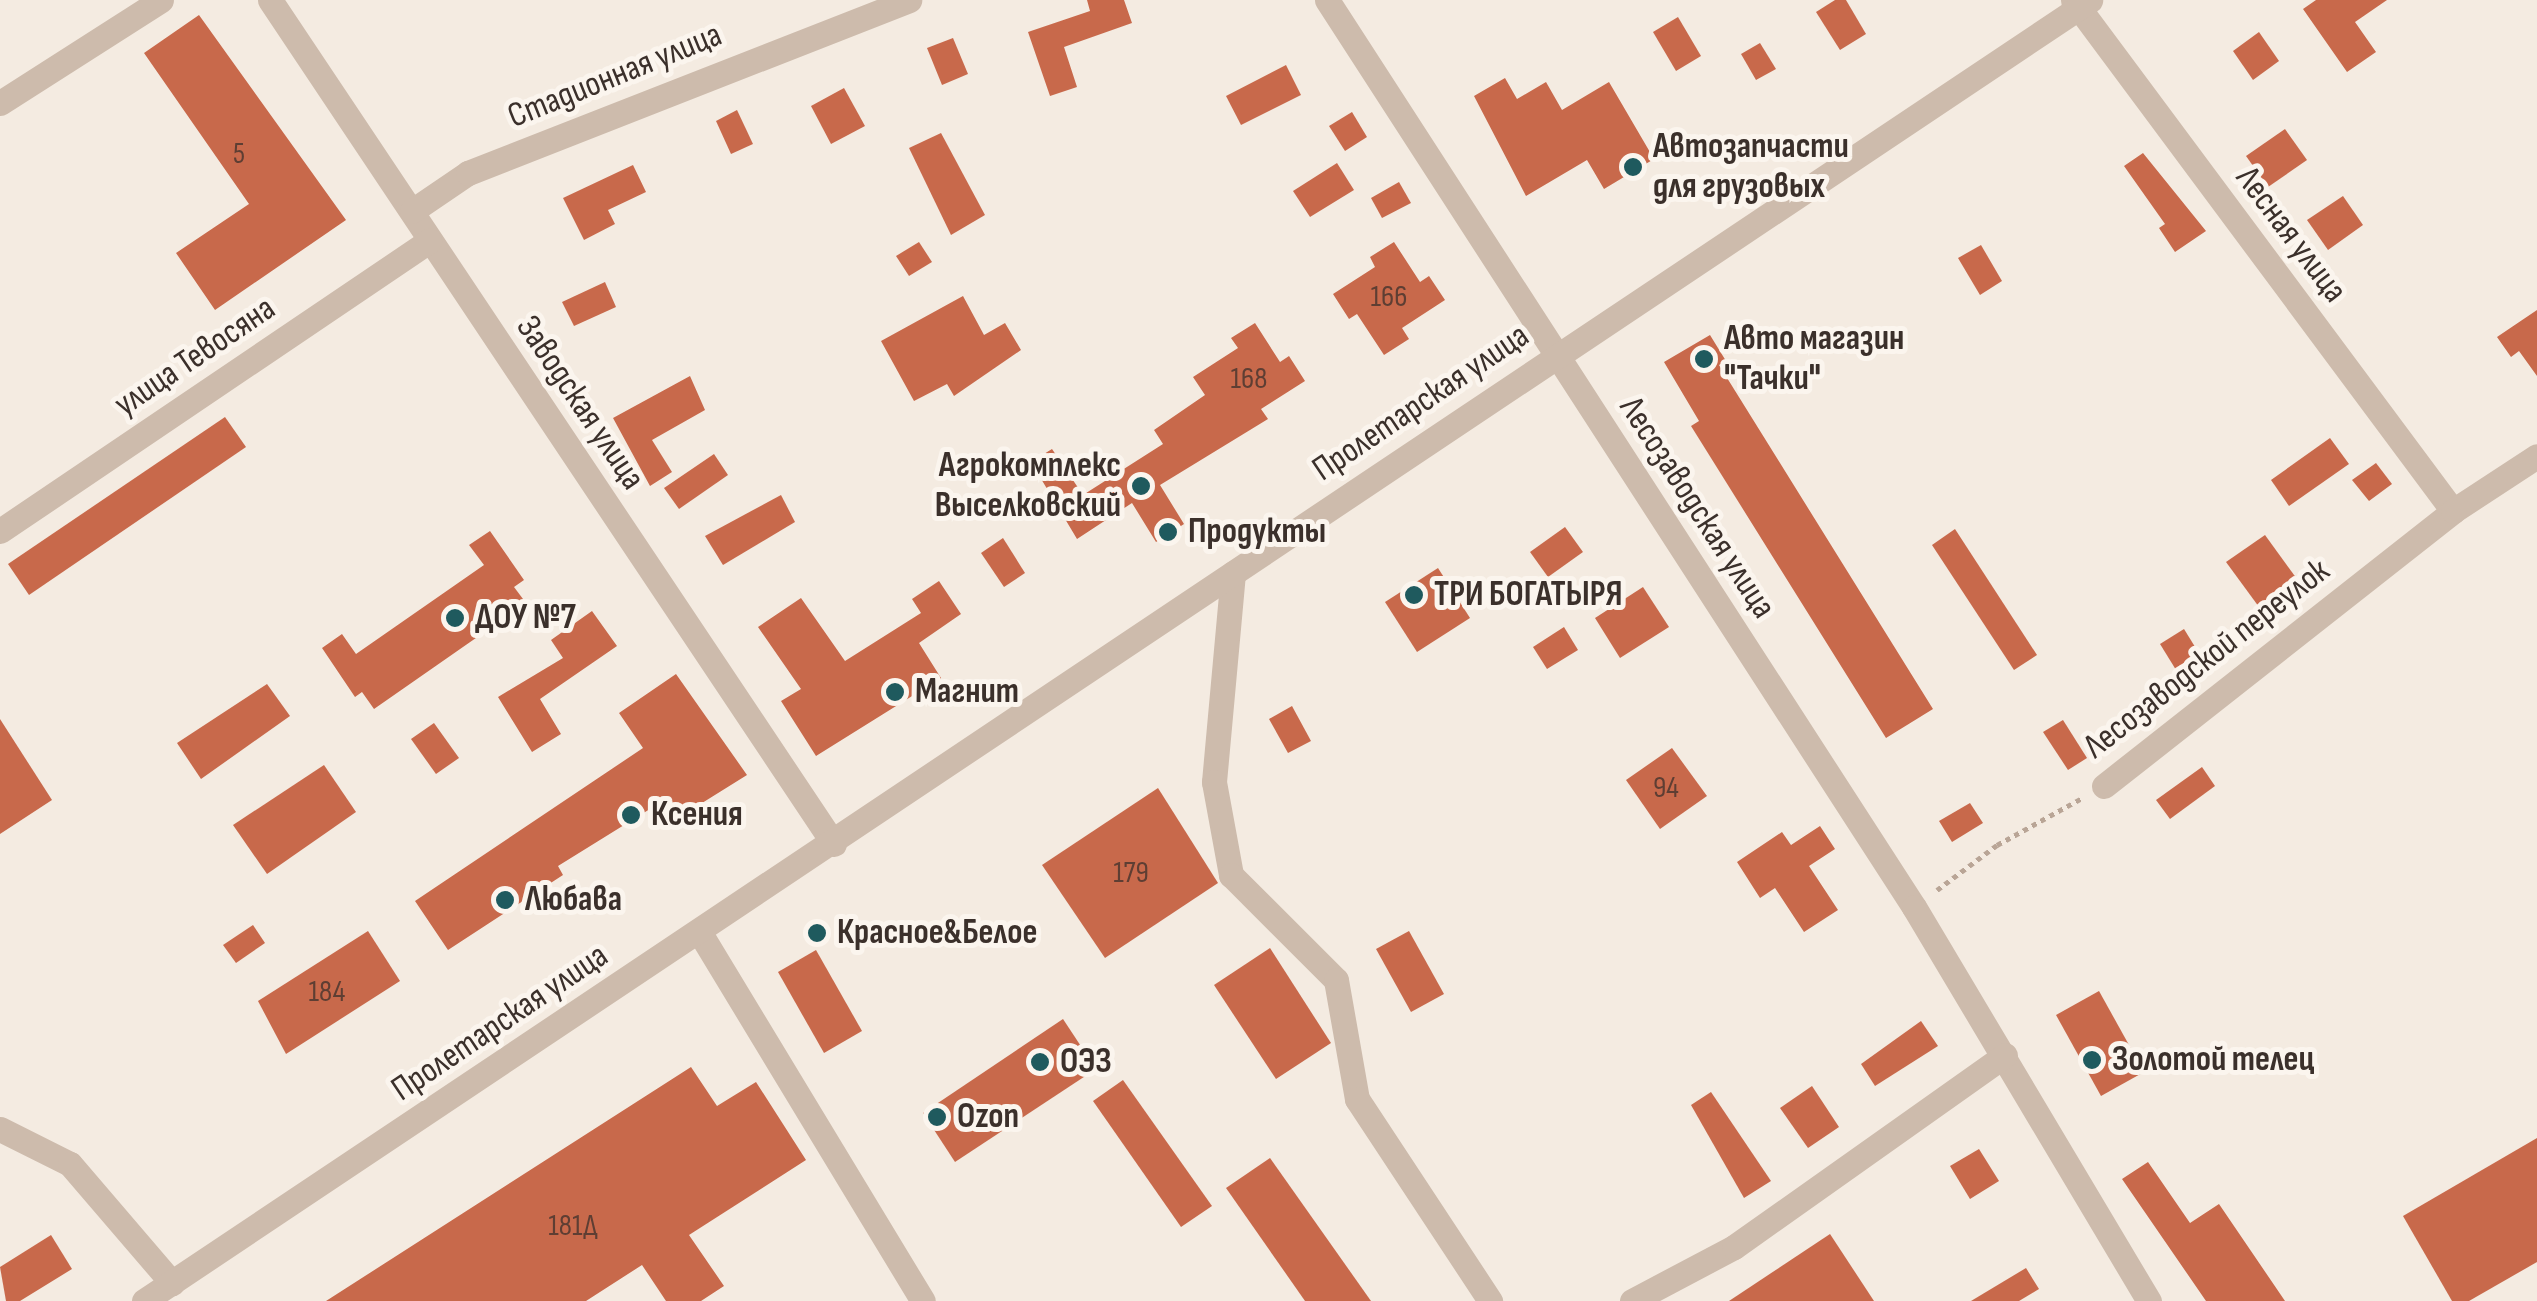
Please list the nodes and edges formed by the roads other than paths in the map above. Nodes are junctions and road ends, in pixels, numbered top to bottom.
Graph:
1 (161, 0) edge
2 (270, 0) edge
3 (909, 0) edge
4 (1327, 0) edge
5 (2081, 2) edge
6 (0, 103) edge
7 (412, 211) junction
8 (429, 240) junction
9 (1556, 354) junction
10 (2537, 456) edge
11 (2453, 511) junction
12 (0, 532) edge
13 (1233, 573) junction
14 (2104, 786) road end
15 (834, 844) junction
16 (700, 933) junction
17 (2005, 1055) junction
18 (0, 1128) edge
19 (172, 1283) junction
20 (144, 1301) edge
21 (923, 1301) edge
22 (1490, 1301) edge
23 (1632, 1301) edge
24 (2149, 1301) edge

1 - 6 street
2 - 7 street, Заводская улица
3 - 7 street, Стадионная улица
4 - 9 street, Лесозаводская улица
5 - 9 street, Пролетарская улица
5 - 11 street, Лесная улица
7 - 8 street, Заводская улица
8 - 12 street, улица Тевосяна
8 - 15 street, Заводская улица
9 - 13 street, Пролетарская улица
9 - 17 street, Лесозаводская улица
10 - 11 street, Лесозаводской переулок
11 - 14 street, Лесозаводской переулок
13 - 15 street, Пролетарская улица
13 - 22 street
15 - 16 street, Пролетарская улица
16 - 19 street, Пролетарская улица
16 - 21 street
17 - 23 street
17 - 24 street, Лесозаводская улица
18 - 19 street
19 - 20 street, Пролетарская улица

